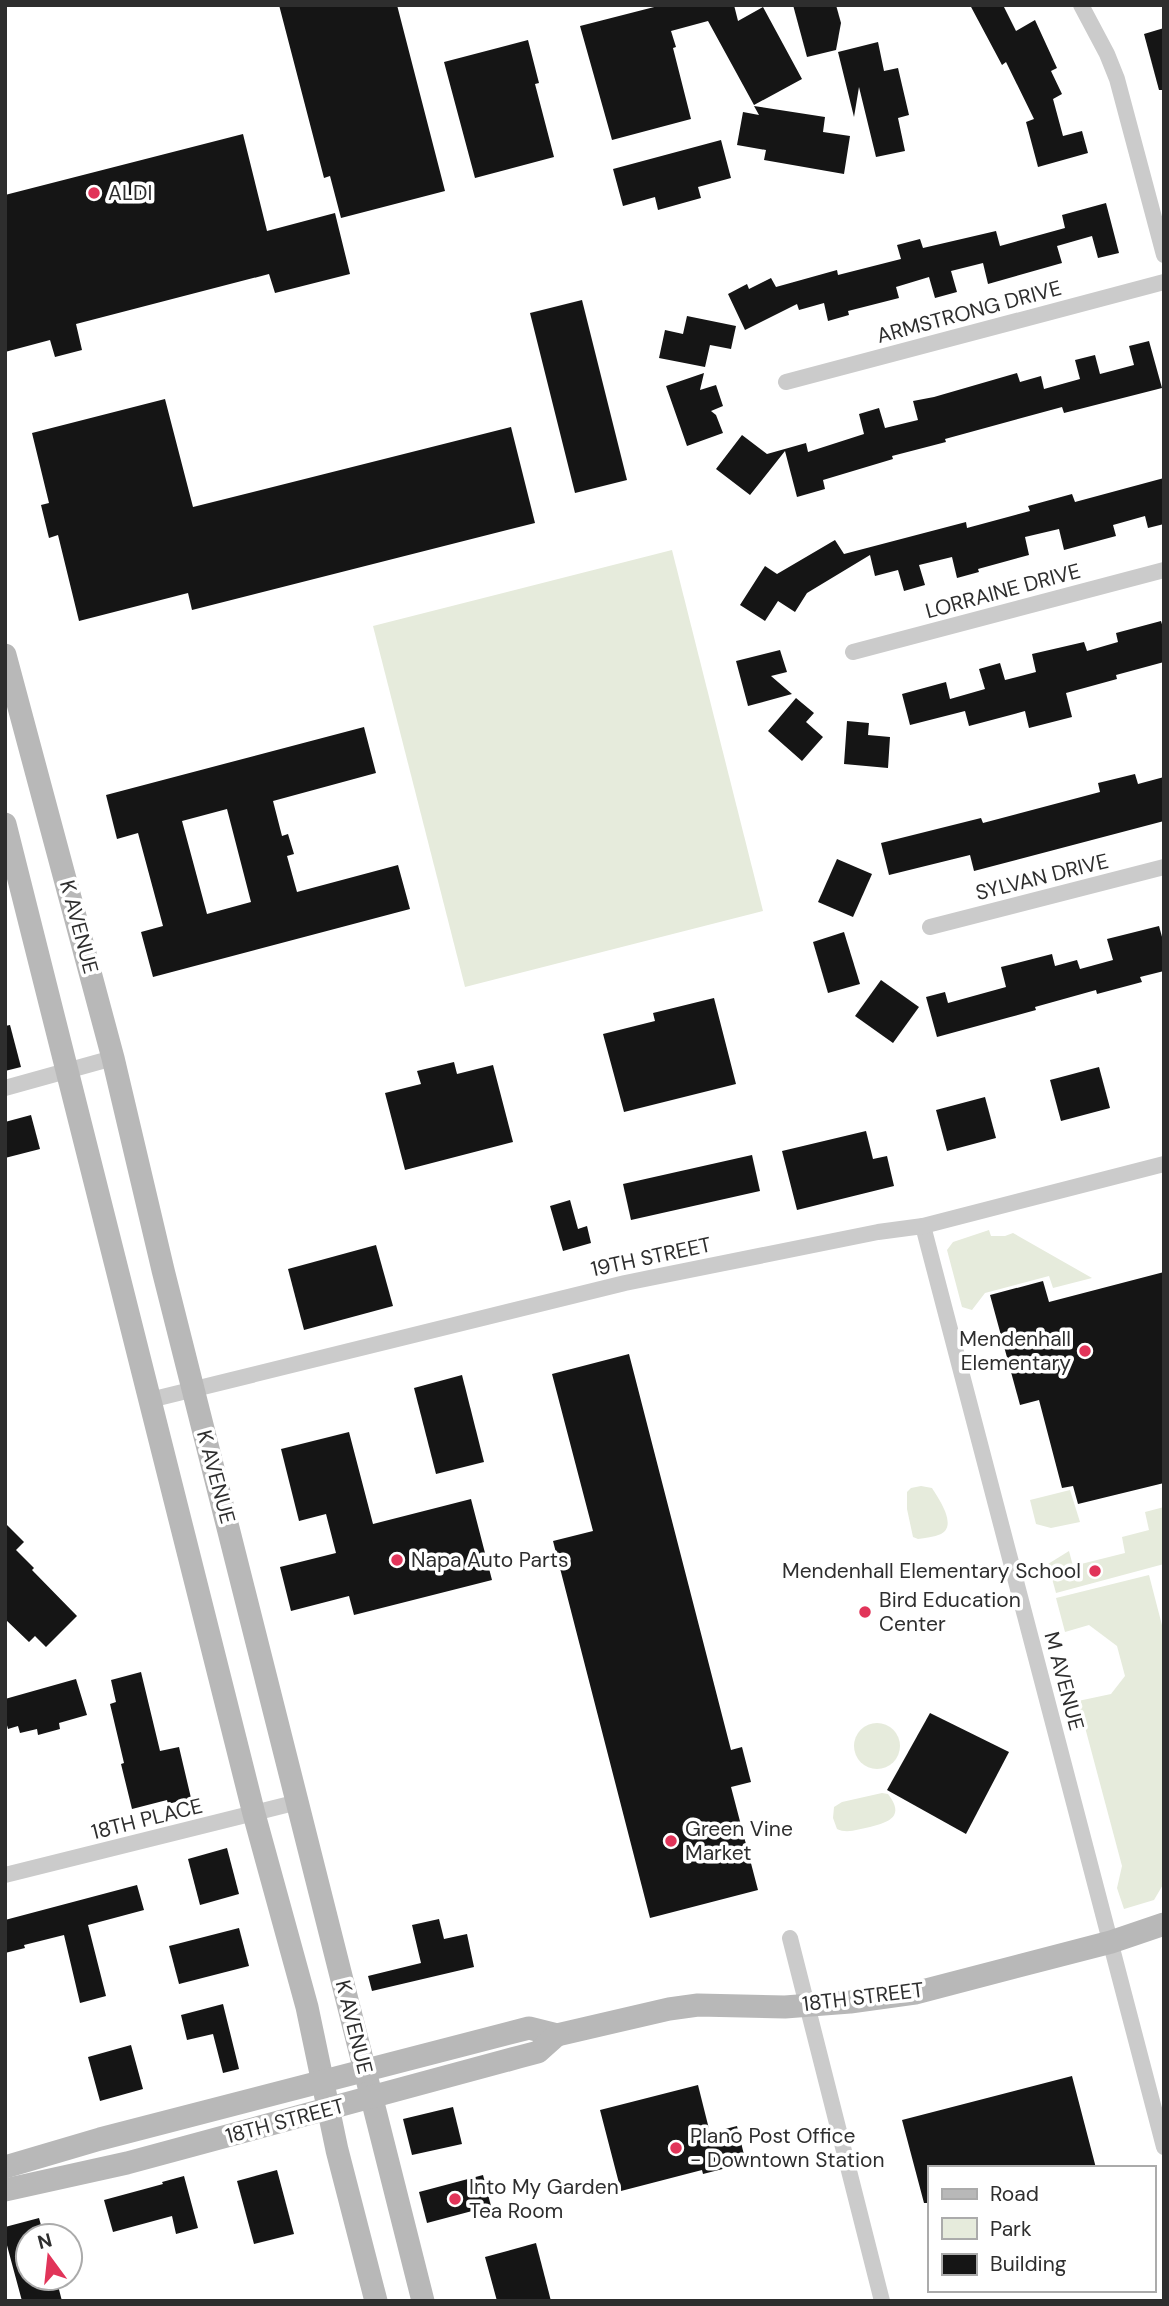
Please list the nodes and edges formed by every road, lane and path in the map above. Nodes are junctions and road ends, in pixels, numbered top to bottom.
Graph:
1 (1081, 5) edge
2 (1164, 255) edge
3 (1164, 282) edge
4 (786, 382) dead end
5 (1164, 570) edge
6 (853, 652) dead end
7 (7, 667) edge
8 (5, 824) edge
9 (1164, 867) edge
10 (930, 927) dead end
11 (113, 1058) junction
12 (67, 1071) junction
13 (5, 1088) edge
14 (1164, 1164) edge
15 (923, 1226) junction
16 (192, 1388) junction
17 (150, 1400) junction
18 (298, 1802) junction
19 (254, 1814) junction
20 (5, 1875) edge
21 (1164, 1924) edge
22 (790, 1938) dead end
23 (1111, 1942) junction
24 (807, 2006) junction
25 (557, 2035) junction
26 (365, 2071) junction
27 (322, 2081) junction
28 (371, 2098) junction
29 (328, 2109) junction
30 (1164, 2147) edge
31 (5, 2167) edge
32 (5, 2190) edge
33 (376, 2301) edge
34 (424, 2301) edge
35 (882, 2301) edge

1 - 2 street
3 - 4 street, ARMSTRONG DRIVE
5 - 6 street, LORRAINE DRIVE
7 - 11 main road, K AVENUE
8 - 12 main road, K AVENUE
9 - 10 street, SYLVAN DRIVE
11 - 12 street
11 - 16 main road, K AVENUE
12 - 13 street
12 - 17 main road, K AVENUE
14 - 15 street, 19TH STREET
15 - 16 street, 19TH STREET
15 - 23 street, M AVENUE
16 - 17 street, 19TH STREET
16 - 18 main road, K AVENUE
17 - 19 main road, K AVENUE
18 - 19 street, 18TH PLACE
18 - 26 main road, K AVENUE
19 - 20 street, 18TH PLACE
19 - 27 main road, K AVENUE
21 - 23 main road, 18TH STREET
22 - 24 street
23 - 24 main road, 18TH STREET
23 - 30 street, M AVENUE
24 - 25 main road, 18TH STREET
24 - 35 street
25 - 26 main road, 18TH STREET
25 - 28 main road, 18TH STREET
26 - 27 main road, 18TH STREET
26 - 28 main road, K AVENUE
27 - 29 main road, K AVENUE
27 - 31 main road, 18TH STREET
28 - 29 main road, 18TH STREET
28 - 34 main road, K AVENUE
29 - 32 main road, 18TH STREET
29 - 33 main road, K AVENUE

